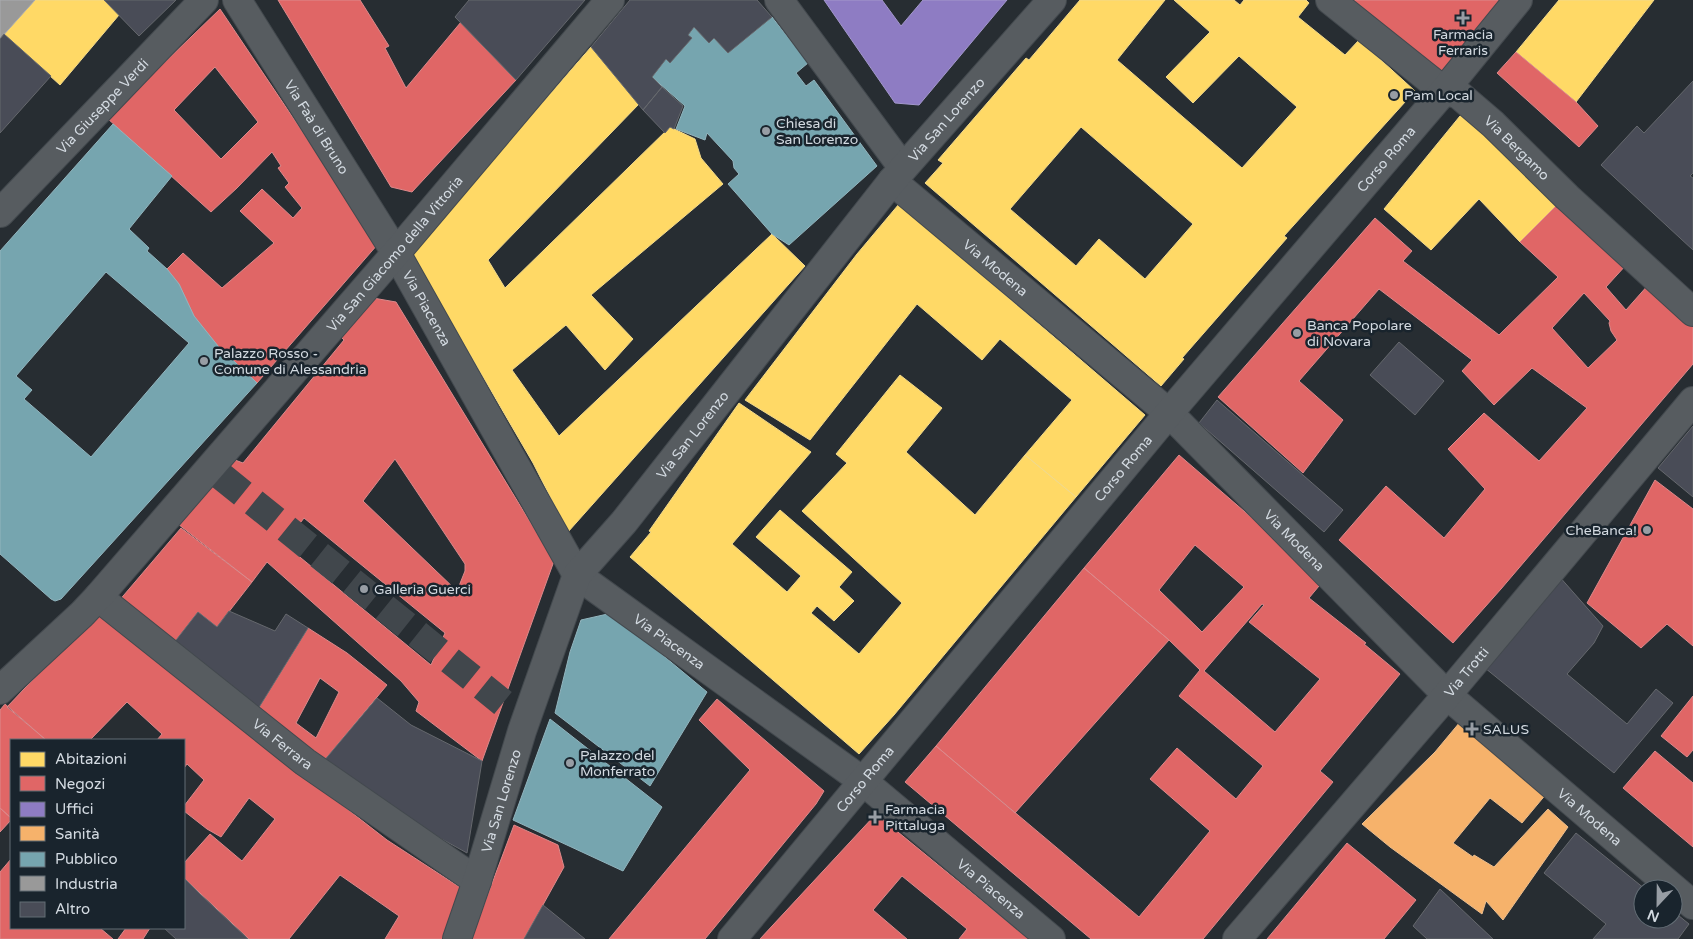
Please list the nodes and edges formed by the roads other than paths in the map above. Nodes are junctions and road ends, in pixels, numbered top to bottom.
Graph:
1 (204, 0) edge
2 (237, 0) edge
3 (610, 0) edge
4 (779, 0) edge
5 (1052, 0) edge
6 (1330, 0) edge
7 (1518, 0) edge
8 (1444, 91) junction
9 (898, 174) junction
10 (0, 213) edge
11 (396, 253) junction
12 (1693, 312) edge
13 (1693, 402) edge
14 (1169, 414) junction
15 (577, 575) junction
16 (98, 596) junction
17 (0, 690) edge
18 (1447, 695) junction
19 (864, 782) junction
20 (476, 882) junction
21 (1693, 905) edge
22 (457, 939) edge
23 (732, 939) edge
24 (1051, 939) edge
25 (1237, 939) edge

1 - 10 street, Via Giuseppe Verdi
2 - 11 street, Via Faà di Bruno
3 - 11 street, Via San Giacomo della Vittoria
4 - 9 street, Via Modena
5 - 9 street, Via San Lorenzo
6 - 8 street, Via Bergamo
7 - 8 street, Corso Roma
8 - 12 street, Via Bergamo
8 - 14 street, Corso Roma
9 - 14 street, Via Modena
9 - 15 street, Via San Lorenzo
11 - 15 street, Via Piacenza
11 - 16 street, Via San Giacomo della Vittoria
13 - 18 street, Via Trotti
14 - 18 street, Via Modena
14 - 19 street, Corso Roma
15 - 19 street, Via Piacenza
15 - 20 street, Via San Lorenzo
16 - 17 street, Via San Giacomo della Vittoria
16 - 20 street, Via Ferrara
18 - 21 street, Via Modena
18 - 25 street, Via Trotti
19 - 23 street, Corso Roma
19 - 24 street, Via Piacenza
20 - 22 street, Via San Lorenzo

